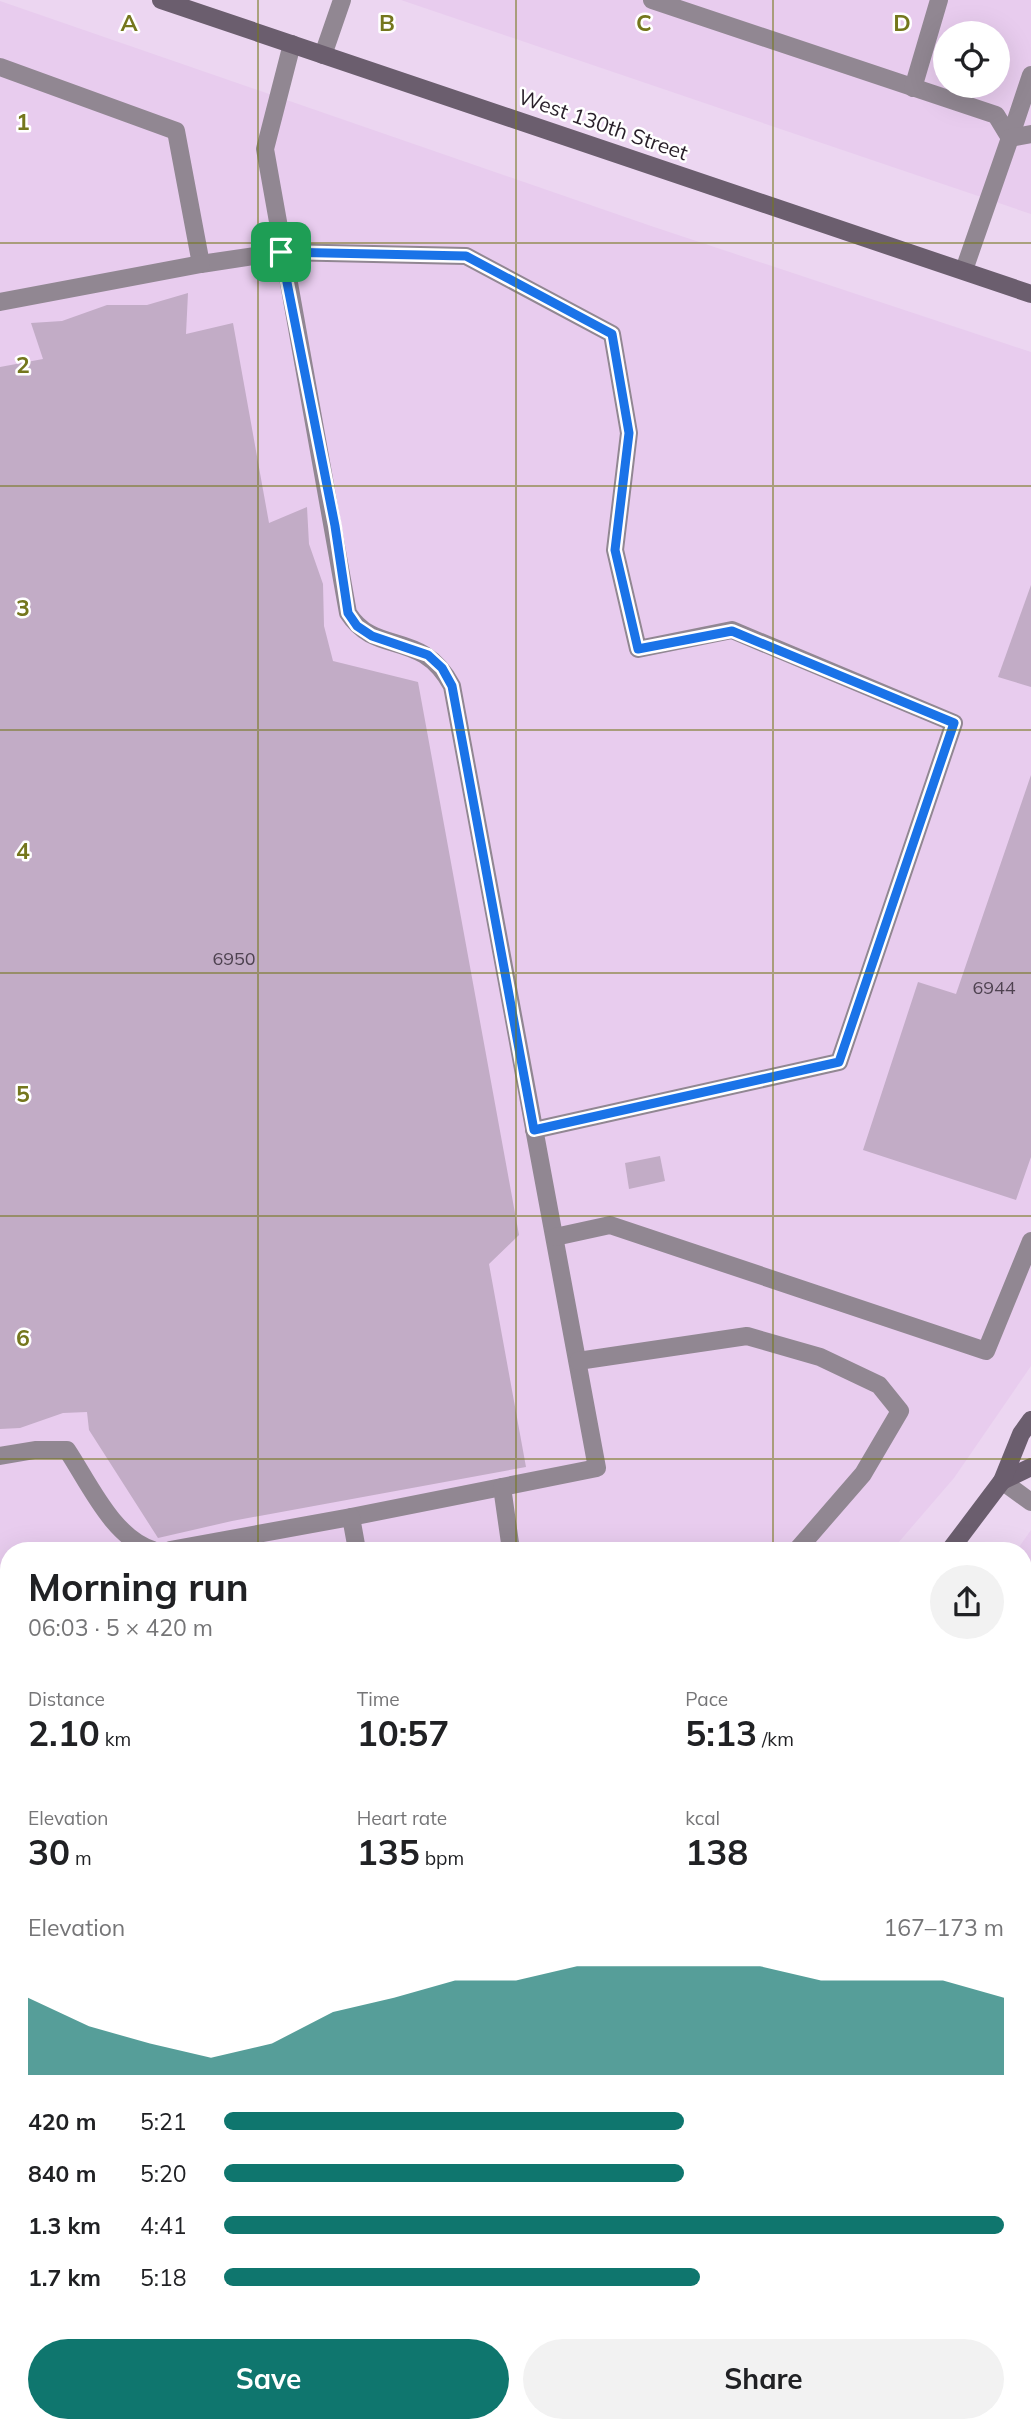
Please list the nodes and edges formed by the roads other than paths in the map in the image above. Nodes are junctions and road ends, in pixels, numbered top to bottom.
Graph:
1 (161, 0) edge
2 (342, 0) edge
3 (652, 0) edge
4 (939, 0) edge
5 (292, 44) junction
6 (323, 55) junction
7 (0, 67) edge
8 (1031, 75) edge
9 (913, 88) junction
10 (1031, 134) edge
11 (1010, 138) junction
12 (281, 252) junction
13 (201, 264) junction
14 (964, 270) junction
15 (1031, 294) edge
16 (0, 302) edge
17 (534, 1130) junction
18 (555, 1237) junction
19 (1031, 1241) edge
20 (578, 1361) junction
21 (1031, 1420) edge
22 (0, 1456) edge
23 (1031, 1467) edge
24 (1002, 1481) junction
25 (502, 1487) junction
26 (1031, 1502) edge
27 (351, 1517) junction
28 (136, 1542) edge
29 (214, 1542) edge
30 (356, 1542) edge
31 (510, 1542) edge
32 (804, 1542) edge
33 (956, 1542) edge

1 - 5 main road, West 130th Street
2 - 6 lane
3 - 9 lane
4 - 9 lane
5 - 6 main road, West 130th Street
5 - 12 lane
6 - 14 main road, West 130th Street
7 - 13 lane
8 - 11 lane
9 - 11 lane
10 - 11 lane
11 - 14 lane
12 - 13 lane
12 - 17 lane
12 - 17 lane
13 - 16 lane
14 - 15 main road, West 130th Street
17 - 18 lane
18 - 19 lane
18 - 20 lane
20 - 25 lane
20 - 32 lane
21 - 24 main road
22 - 28 lane
23 - 24 main road
24 - 26 lane
24 - 33 main road
25 - 27 lane
25 - 31 lane
27 - 29 lane
27 - 30 lane

